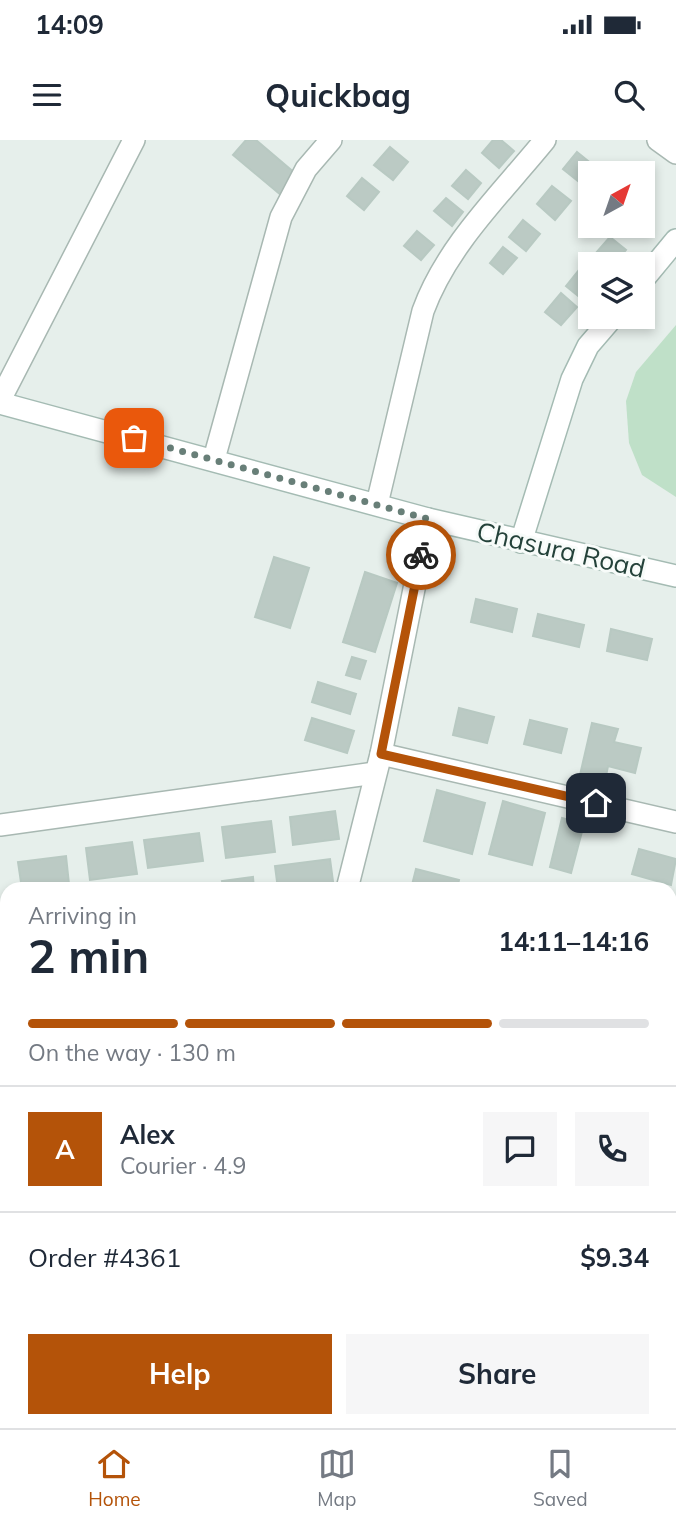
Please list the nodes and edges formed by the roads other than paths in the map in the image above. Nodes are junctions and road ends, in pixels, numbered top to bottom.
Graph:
1 (134, 140) edge
2 (331, 140) edge
3 (545, 140) edge
4 (658, 140) edge
5 (676, 153) edge
6 (676, 240) edge
7 (655, 265) edge
8 (602, 329) edge
9 (0, 401) edge
10 (214, 459) junction
11 (377, 504) junction
12 (428, 519) junction
13 (521, 542) junction
14 (676, 576) edge
15 (378, 764) junction
16 (676, 822) edge
17 (0, 825) edge
18 (349, 882) edge

1 - 9 street
2 - 10 street
3 - 11 street
4 - 5 street
6 - 7 street
8 - 13 street
9 - 10 street, Chasura Road
10 - 11 street, Chasura Road
11 - 12 street, Chasura Road
12 - 13 street, Chasura Road
12 - 15 street
13 - 14 street, Chasura Road
15 - 16 street
15 - 17 street
15 - 18 street

